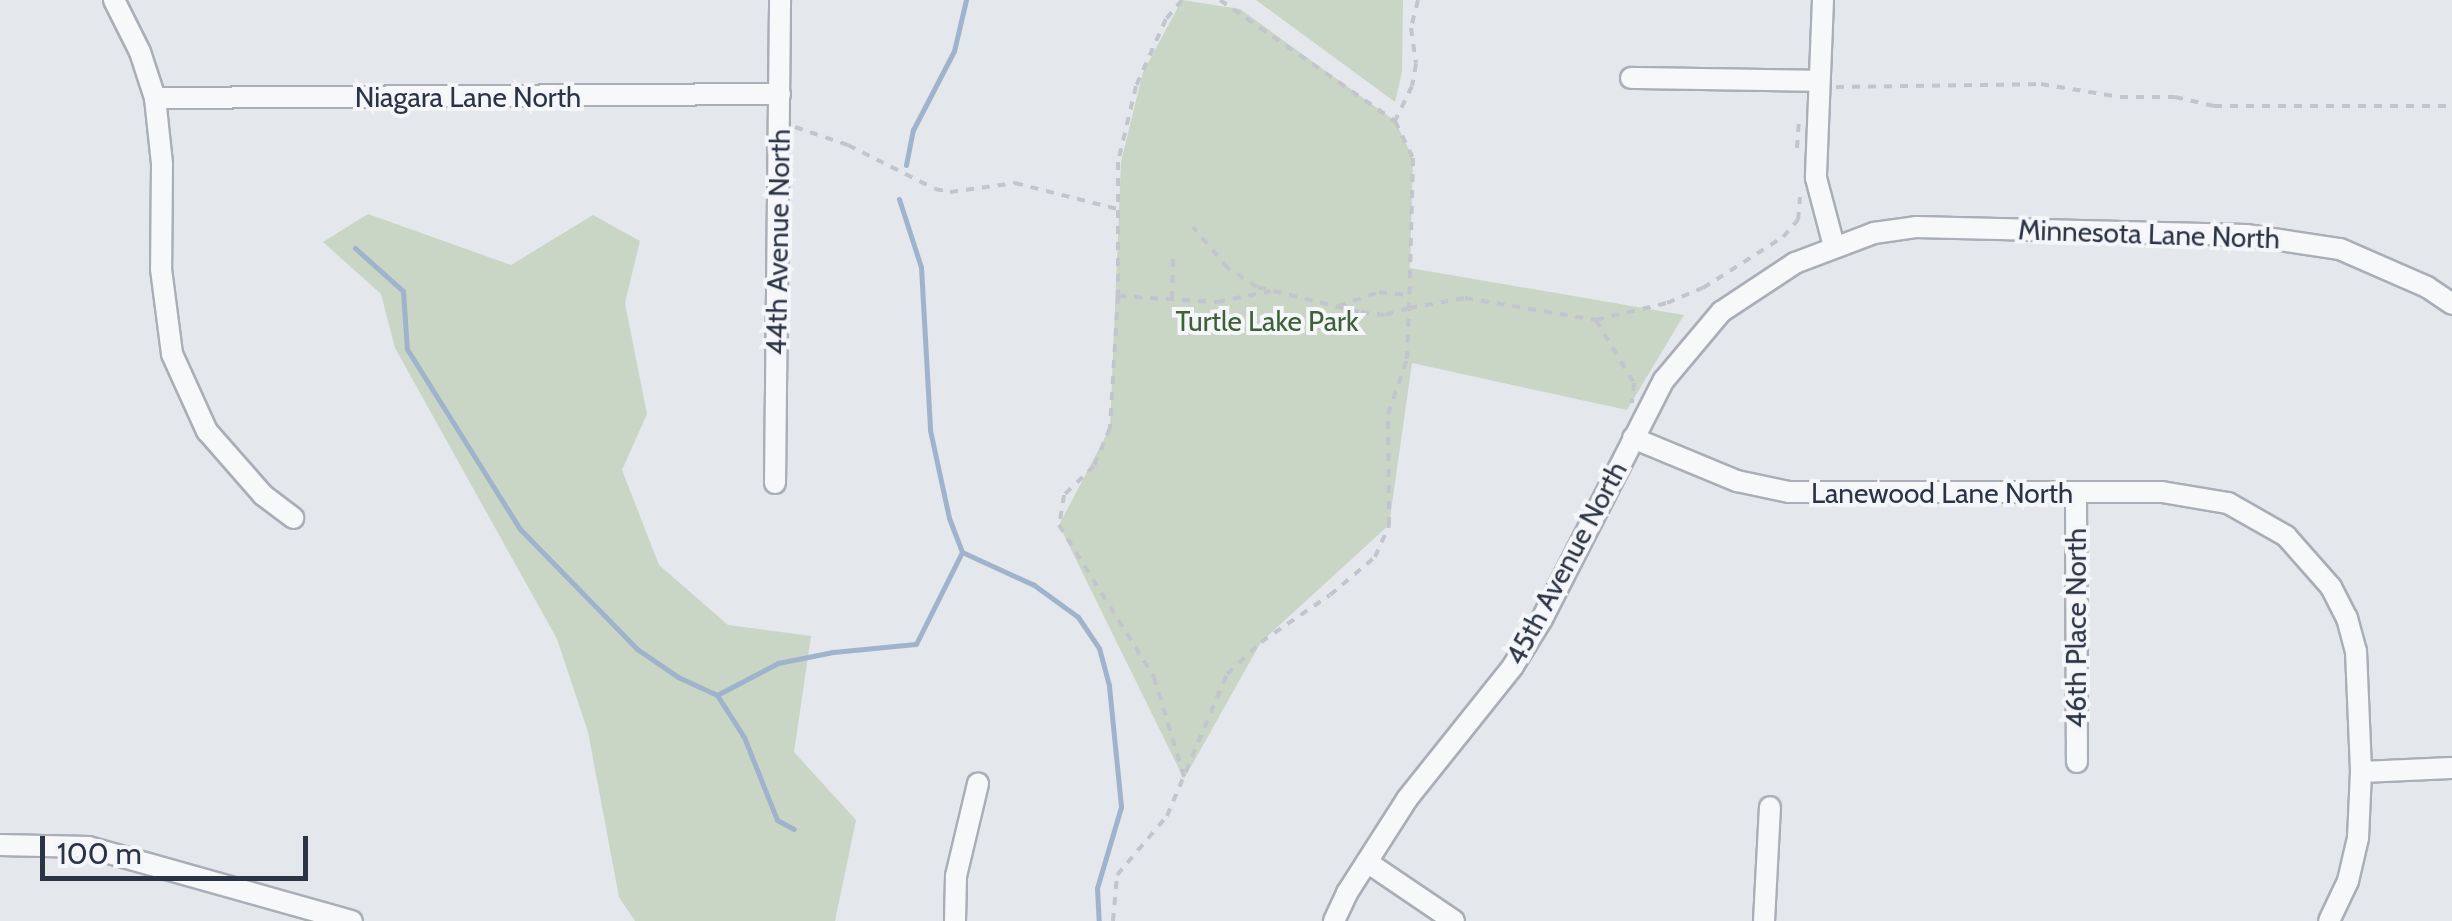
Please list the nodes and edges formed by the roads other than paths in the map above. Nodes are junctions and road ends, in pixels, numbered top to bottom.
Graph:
1 (114, 0) edge
2 (780, 0) edge
3 (1823, 0) edge
4 (1630, 78) dead end
5 (1818, 88) junction
6 (780, 94) junction
7 (155, 98) junction
8 (1834, 246) junction
9 (2452, 304) edge
10 (1633, 438) junction
11 (776, 483) dead end
12 (2076, 494) junction
13 (292, 518) dead end
14 (2077, 762) dead end
15 (2452, 768) edge
16 (2361, 772) junction
17 (978, 784) dead end
18 (1770, 807) dead end
19 (0, 845) edge
20 (1367, 862) junction
21 (352, 921) edge
22 (955, 921) edge
23 (1334, 921) edge
24 (1454, 921) edge
25 (1764, 921) edge
26 (2330, 921) edge

1 - 7 street
2 - 6 street, 44th Avenue North
3 - 5 street
4 - 5 street
5 - 8 street
6 - 7 street, Niagara Lane North
6 - 11 street, 44th Avenue North
7 - 13 street
8 - 9 street, Minnesota Lane North
8 - 10 street, 45th Avenue North
10 - 12 street, Lanewood Lane North
10 - 20 street, 45th Avenue North
12 - 14 street, 46th Place North
12 - 16 street, Lanewood Lane North
15 - 16 street
16 - 26 street
17 - 22 street
18 - 25 street
19 - 21 street
20 - 23 street, 45th Avenue North
20 - 24 street

